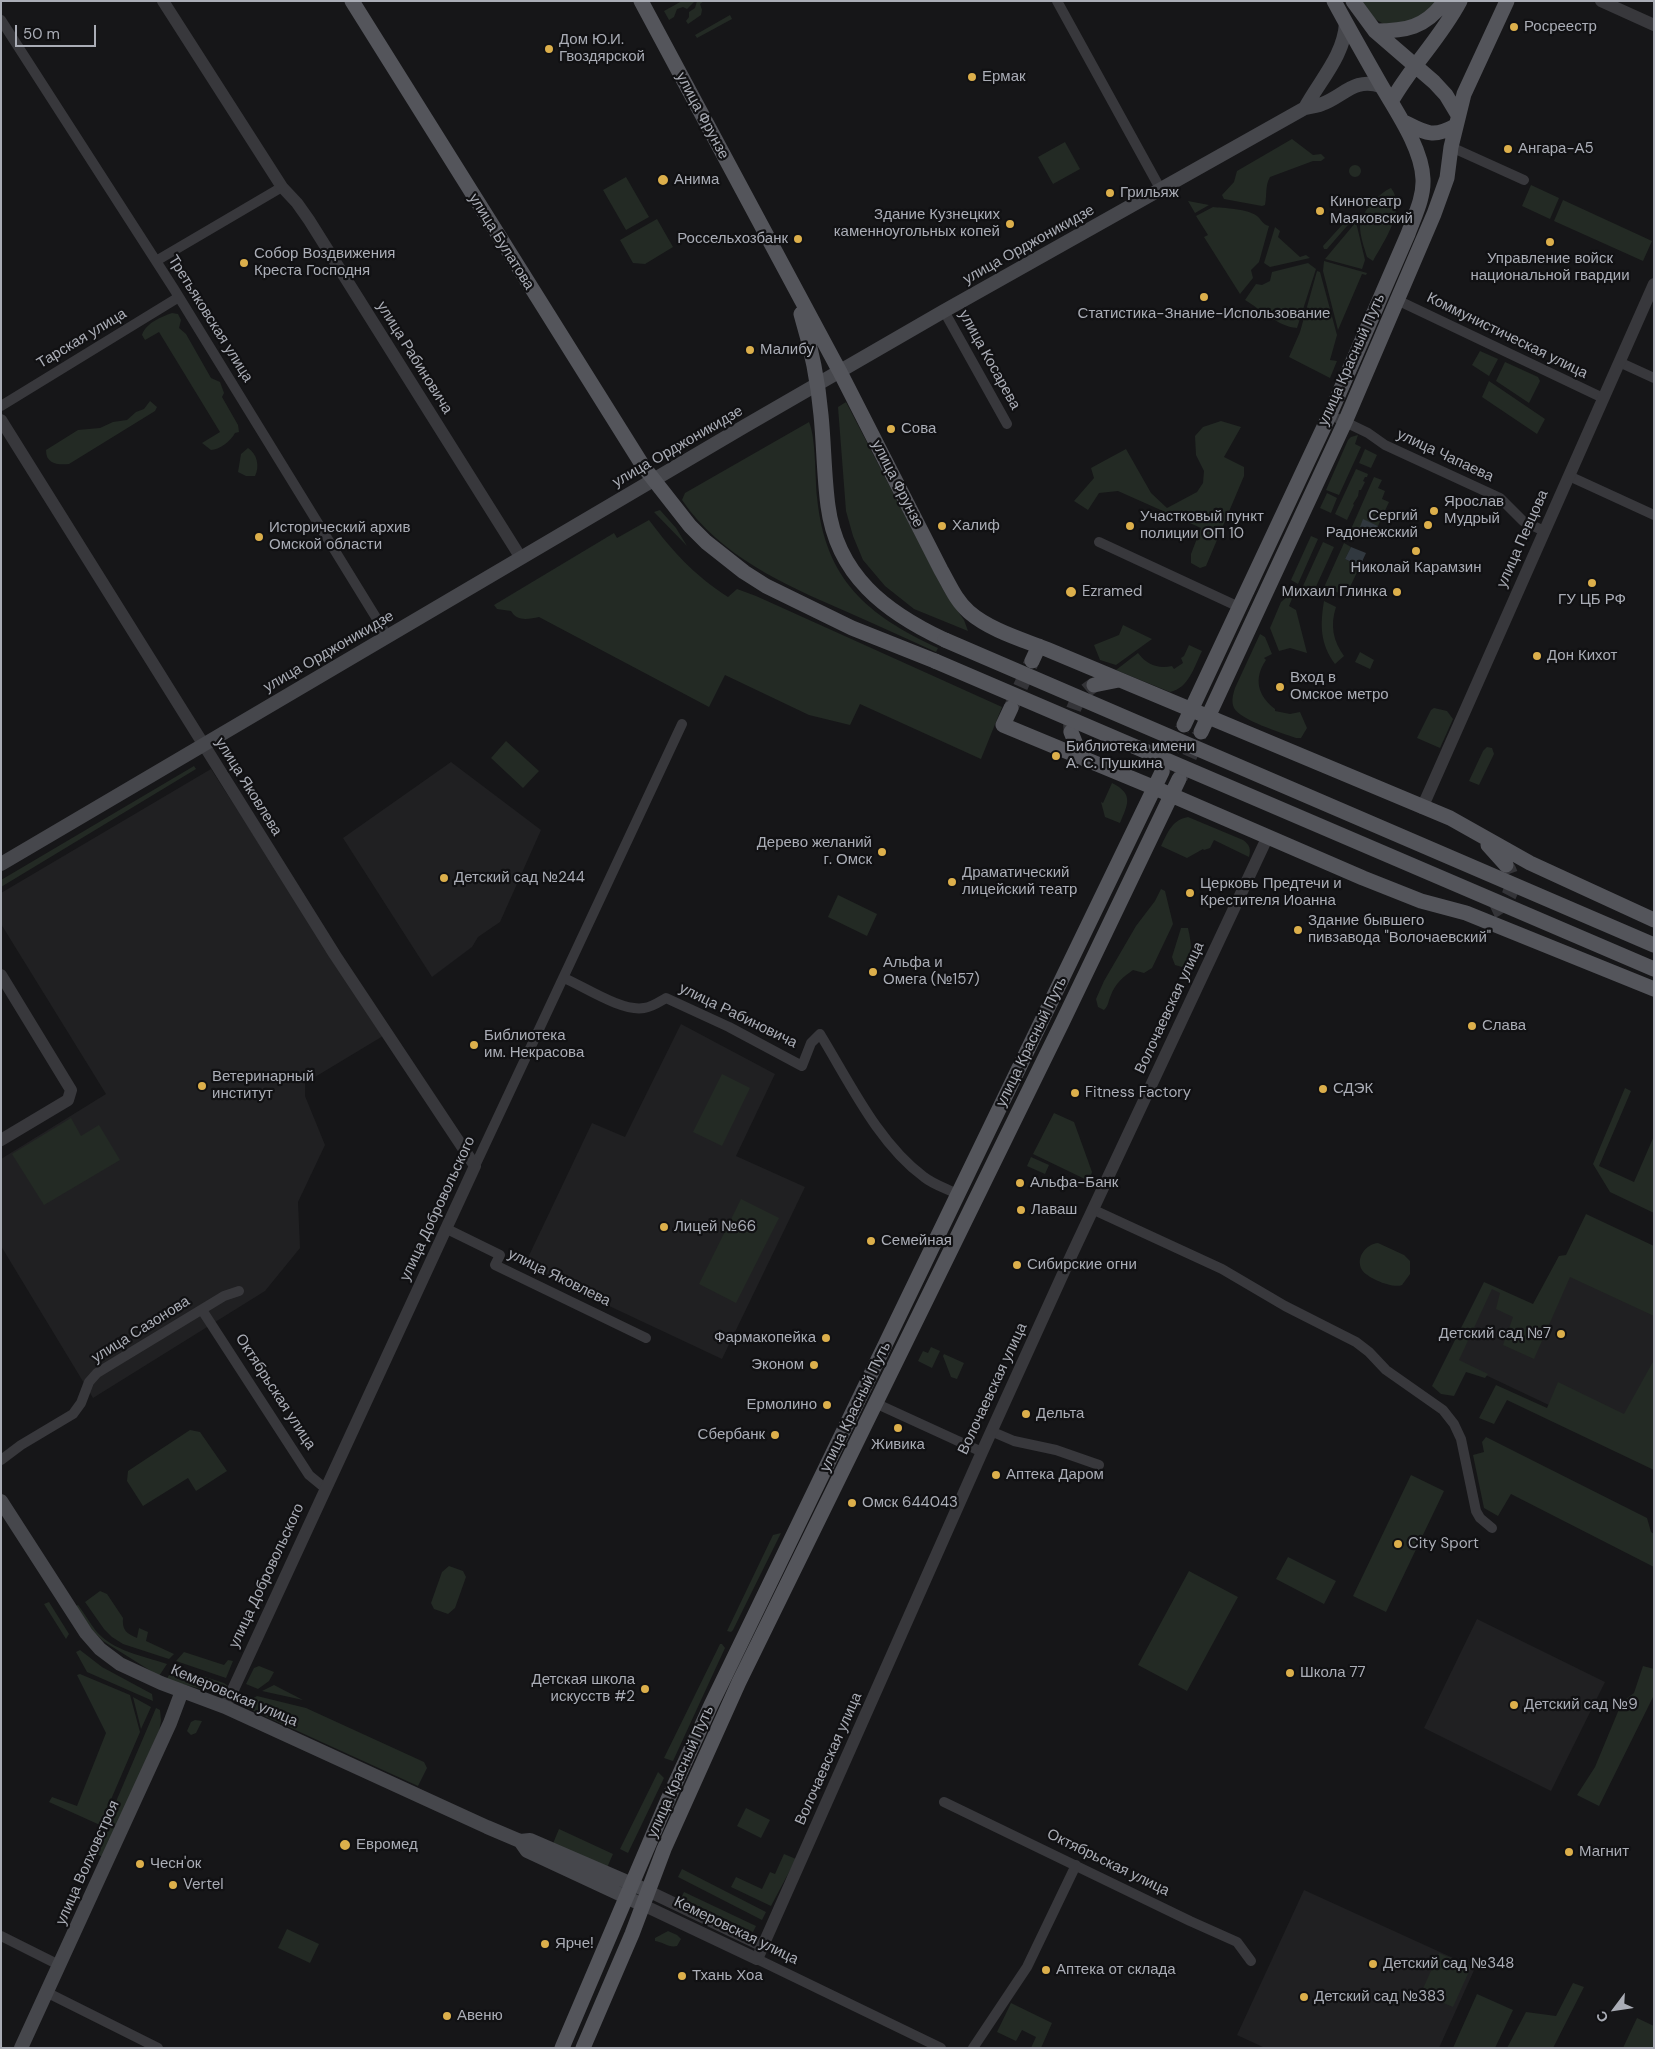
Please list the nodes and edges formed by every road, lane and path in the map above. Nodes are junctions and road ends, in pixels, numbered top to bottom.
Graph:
1 (163, 1) edge
2 (352, 1) edge
3 (641, 1) edge
4 (1058, 1) edge
5 (1334, 1) edge
6 (1353, 1) edge
7 (1445, 1) edge
8 (1460, 1) edge
9 (1507, 1) edge
10 (1601, 1) edge
11 (1, 20) edge
12 (1346, 23) junction
13 (1654, 25) edge
14 (1374, 32) junction
15 (1416, 67) junction
16 (1381, 86) junction
17 (1391, 102) junction
18 (1306, 108) junction
19 (1402, 121) junction
20 (1457, 121) junction
21 (1451, 146) junction
22 (1524, 180) dead end
23 (282, 187) junction
24 (1160, 190) junction
25 (156, 261) junction
26 (793, 284) junction
27 (1654, 284) edge
28 (179, 298) junction
29 (1398, 300) junction
30 (944, 311) junction
31 (1619, 362) junction
32 (840, 372) junction
33 (1654, 378) edge
34 (817, 385) junction
35 (1603, 398) junction
36 (1, 406) edge
37 (1330, 414) junction
38 (1, 420) edge
39 (1345, 422) junction
40 (1007, 424) dead end
41 (1569, 476) junction
42 (653, 480) junction
43 (1654, 515) edge
44 (1544, 530) junction
45 (1099, 542) dead end
46 (521, 558) junction
47 (1239, 607) junction
48 (388, 637) junction
49 (1039, 646) junction
50 (1032, 661) tunnel mouth
51 (1120, 680) junction
52 (1094, 685) tunnel mouth
53 (1011, 708) tunnel mouth
54 (1191, 710) junction
55 (1207, 716) junction
56 (682, 724) dead end
57 (1184, 725) tunnel mouth
58 (1071, 732) tunnel mouth
59 (1201, 732) tunnel mouth
60 (203, 745) junction
61 (1082, 757) junction
62 (1162, 772) tunnel mouth
63 (1179, 779) tunnel mouth
64 (1155, 788) junction
65 (1172, 795) junction
66 (1422, 808) junction
67 (1477, 833) junction
68 (1268, 836) junction
69 (1, 864) edge
70 (1506, 865) tunnel mouth
71 (1492, 911) tunnel mouth
72 (1466, 913) junction
73 (1654, 920) edge
74 (1654, 945) edge
75 (1654, 970) edge
76 (1, 975) edge
77 (564, 978) junction
78 (1654, 989) edge
79 (1, 1140) edge
80 (475, 1166) junction
81 (959, 1195) junction
82 (1094, 1210) junction
83 (446, 1229) junction
84 (239, 1291) dead end
85 (202, 1310) junction
86 (646, 1338) dead end
87 (860, 1399) junction
88 (875, 1403) junction
89 (993, 1432) junction
90 (982, 1452) junction
91 (1, 1460) edge
92 (1099, 1465) dead end
93 (326, 1489) junction
94 (1, 1501) edge
95 (1492, 1528) dead end
96 (182, 1691) junction
97 (225, 1707) junction
98 (944, 1802) dead end
99 (1076, 1865) junction
100 (629, 1891) junction
101 (646, 1898) junction
102 (1, 1936) edge
103 (763, 1946) junction
104 (758, 1960) junction
105 (1251, 1961) dead end
106 (59, 1965) junction
107 (46, 1992) junction
108 (21, 2048) edge
109 (158, 2048) edge
110 (562, 2048) edge
111 (583, 2048) edge
112 (941, 2048) edge
113 (973, 2048) edge

1 - 23 street, улица Рабиновича
2 - 42 main road, улица Булатова
3 - 26 main road, улица Фрунзе
4 - 24 street
5 - 12 main road, улица Красный Путь
6 - 14 main road
7 - 14 main road
8 - 15 main road
9 - 20 main road, улица Красный Путь
10 - 13 street
11 - 25 street, Третьяковская улица
12 - 16 main road, улица Красный Путь
12 - 18 main road
14 - 15 main road
15 - 17 main road
15 - 20 main road
16 - 17 main road, улица Красный Путь
16 - 18 main road, улица Орджоникидзе
17 - 19 main road, улица Красный Путь
18 - 24 main road, улица Орджоникидзе
19 - 20 main road
19 - 37 main road, улица Красный Путь
20 - 21 main road, улица Красный Путь
21 - 22 street
21 - 29 main road, улица Красный Путь
23 - 25 street
23 - 46 street, улица Рабиновича
24 - 30 main road, улица Орджоникидзе
25 - 28 street, Третьяковская улица
26 - 32 main road, улица Фрунзе
26 - 34 main road, улица Фрунзе
27 - 31 street, улица Певцова
28 - 36 street, Тарская улица
28 - 48 street, Третьяковская улица
29 - 35 street, Коммунистическая улица
29 - 39 main road, улица Красный Путь
30 - 32 main road, улица Орджоникидзе
30 - 40 street, улица Косарева
31 - 33 street
31 - 35 street, улица Певцова
32 - 34 main road, улица Орджоникидзе
32 - 49 main road, улица Фрунзе
34 - 42 main road, улица Орджоникидзе
34 - 74 main road, улица Фрунзе, bridge
35 - 41 street, улица Певцова
37 - 39 street, улица Чапаева
37 - 47 main road, улица Красный Путь
38 - 60 street, улица Яковлева
39 - 44 street, улица Чапаева
39 - 55 main road, улица Красный Путь
41 - 43 street
41 - 44 street, улица Певцова
42 - 46 main road, улица Орджоникидзе
42 - 75 main road, улица Булатова, bridge
44 - 66 street, улица Певцова
45 - 47 street
46 - 48 main road, улица Орджоникидзе
47 - 54 main road, улица Красный Путь
48 - 60 main road, улица Орджоникидзе
49 - 50 main road
49 - 51 main road, улица Фрунзе
51 - 52 main road
51 - 54 main road, улица Фрунзе
53 - 61 main road
54 - 55 main road, улица Фрунзе
54 - 57 main road, улица Красный Путь
55 - 59 main road, улица Красный Путь
55 - 66 main road, улица Фрунзе
56 - 77 street, улица Добровольского
58 - 61 main road
60 - 69 main road, улица Орджоникидзе
60 - 80 street, улица Яковлева
61 - 64 main road
62 - 64 main road, улица Красный Путь
63 - 65 main road, улица Красный Путь
64 - 65 main road
64 - 81 main road, улица Красный Путь
65 - 68 main road
65 - 88 main road, улица Красный Путь
66 - 67 main road, улица Фрунзе
67 - 70 main road
67 - 73 main road, улица Фрунзе
68 - 72 main road
68 - 82 street, Волочаевская улица
71 - 72 main road
72 - 78 main road
76 - 79 street
77 - 80 street, улица Добровольского
77 - 81 street, улица Рабиновича
80 - 83 street, улица Добровольского
81 - 87 main road, улица Красный Путь
82 - 89 street, Волочаевская улица
82 - 95 street
83 - 86 street, улица Яковлева
83 - 93 street, улица Добровольского
84 - 85 street, улица Сазонова
85 - 91 street, улица Сазонова
85 - 93 street, Октябрьская улица
87 - 88 main road
87 - 100 main road, улица Красный Путь
88 - 90 street
88 - 101 main road, улица Красный Путь
89 - 90 street, Волочаевская улица
89 - 92 street
90 - 103 street, Волочаевская улица
93 - 97 street, улица Добровольского
94 - 96 main road, Кемеровская улица
96 - 97 main road, Кемеровская улица
96 - 106 main road, улица Волховстроя
97 - 100 main road, Кемеровская улица
98 - 99 street, Октябрьская улица
99 - 105 street, Октябрьская улица
99 - 113 street
100 - 101 main road, Кемеровская улица
100 - 110 main road, улица Красный Путь
101 - 103 street, Кемеровская улица
101 - 104 street, Кемеровская улица
101 - 111 main road, улица Красный Путь
102 - 106 street
103 - 104 street, Волочаевская улица
104 - 112 street, Кемеровская улица
106 - 107 main road, улица Волховстроя
107 - 108 main road, улица Волховстроя
107 - 109 street

